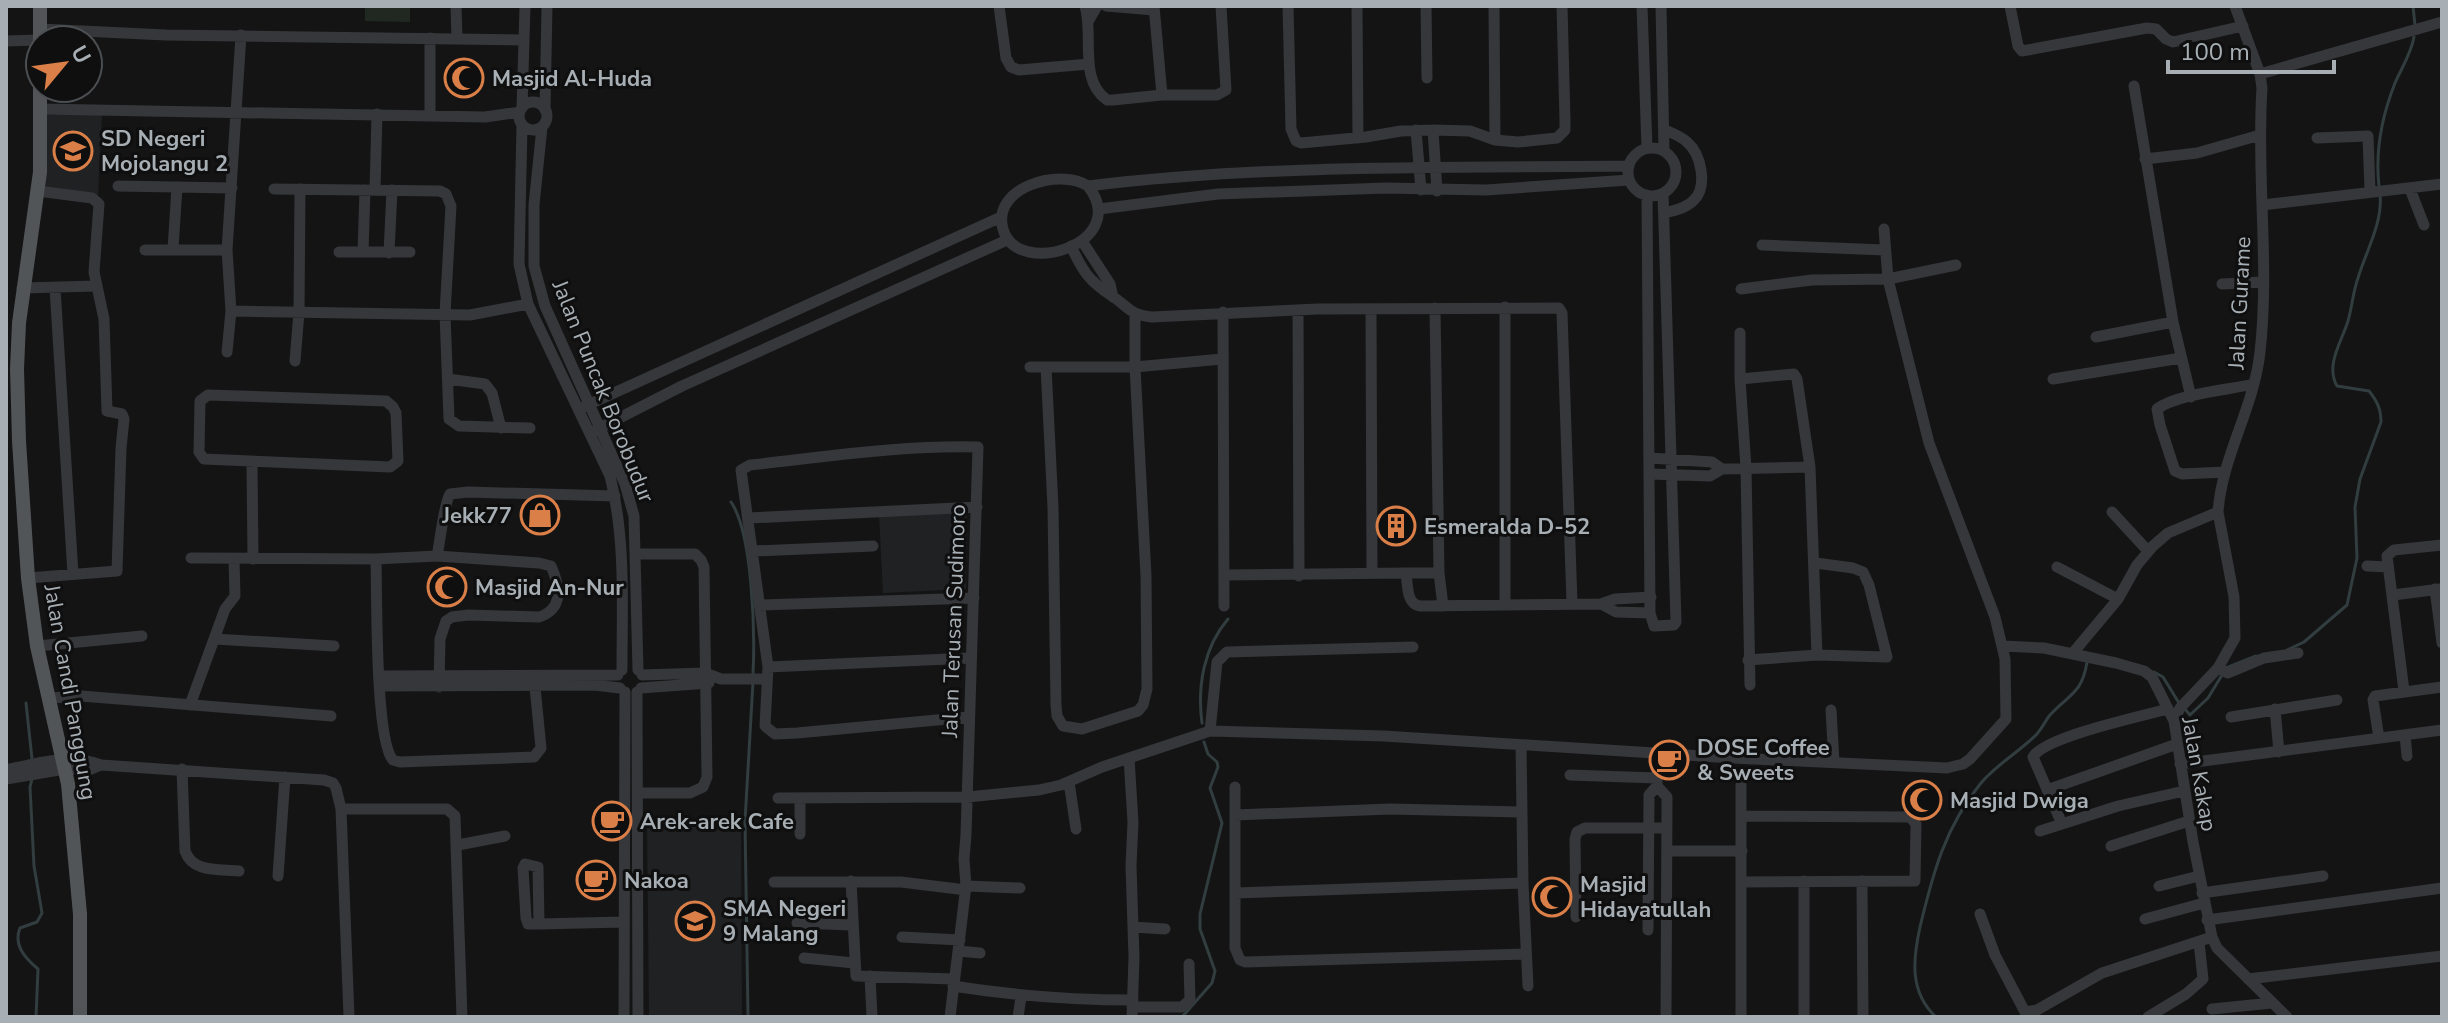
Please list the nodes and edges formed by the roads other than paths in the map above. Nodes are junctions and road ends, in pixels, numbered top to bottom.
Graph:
1 (456, 6) edge
2 (525, 6) edge
3 (547, 6) edge
4 (999, 6) edge
5 (1090, 6) edge
6 (1106, 6) edge
7 (1221, 6) edge
8 (1288, 6) edge
9 (1357, 6) edge
10 (1426, 6) edge
11 (1494, 6) edge
12 (1562, 6) edge
13 (1642, 6) edge
14 (1661, 6) edge
15 (2010, 6) edge
16 (2235, 6) edge
17 (1154, 8) edge
18 (2442, 22) edge
19 (2243, 26) junction
20 (104, 35) edge
21 (241, 35) junction
22 (430, 38) junction
23 (457, 39) junction
24 (523, 40) junction
25 (1089, 64) junction
26 (2260, 74) junction
27 (1427, 78) dead end
28 (2134, 86) dead end
29 (1162, 95) junction
30 (40, 104) edge
31 (40, 109) junction
32 (545, 110) junction
33 (235, 113) junction
34 (377, 114) junction
35 (430, 115) junction
36 (521, 116) junction
37 (542, 127) junction
38 (1416, 130) junction
39 (1433, 130) junction
40 (1665, 130) junction
41 (2260, 135) junction
42 (1358, 138) junction
43 (2317, 138) dead end
44 (1495, 140) junction
45 (1647, 148) junction
46 (1664, 151) junction
47 (2145, 159) junction
48 (1629, 166) junction
49 (1419, 168) junction
50 (1436, 169) junction
51 (1629, 180) junction
52 (2442, 184) edge
53 (118, 186) dead end
54 (1088, 186) junction
55 (177, 187) junction
56 (232, 188) junction
57 (274, 189) dead end
58 (300, 189) junction
59 (2410, 189) junction
60 (370, 190) junction
61 (392, 190) junction
62 (1421, 190) junction
63 (2376, 190) junction
64 (38, 191) junction
65 (1437, 191) junction
66 (1663, 193) junction
67 (1647, 195) junction
68 (519, 204) junction
69 (534, 205) junction
70 (2262, 205) junction
71 (1099, 209) junction
72 (1665, 213) junction
73 (1001, 217) junction
74 (2424, 225) dead end
75 (1884, 229) dead end
76 (1007, 240) junction
77 (1076, 244) junction
78 (1762, 245) dead end
79 (173, 249) junction
80 (145, 250) dead end
81 (227, 250) junction
82 (1885, 250) junction
83 (339, 252) dead end
84 (363, 252) junction
85 (410, 252) dead end
86 (389, 253) junction
87 (1956, 265) dead end
88 (1888, 279) junction
89 (2263, 282) junction
90 (2222, 284) dead end
91 (97, 286) junction
92 (22, 288) junction
93 (55, 288) junction
94 (1741, 289) dead end
95 (528, 304) junction
96 (1505, 307) junction
97 (1435, 308) junction
98 (1371, 309) junction
99 (1298, 310) junction
100 (231, 311) junction
101 (299, 312) junction
102 (1223, 312) junction
103 (445, 314) junction
104 (1135, 315) junction
105 (2173, 322) junction
106 (1740, 333) dead end
107 (2096, 337) dead end
108 (227, 352) dead end
109 (2181, 358) junction
110 (1222, 359) junction
111 (295, 361) dead end
112 (674, 367) junction
113 (1030, 367) dead end
114 (1046, 367) junction
115 (1135, 367) junction
116 (448, 379) junction
117 (1740, 379) junction
118 (2053, 379) dead end
119 (2254, 384) junction
120 (682, 386) junction
121 (2191, 397) junction
122 (584, 406) junction
123 (501, 428) junction
124 (530, 428) dead end
125 (595, 431) junction
126 (1650, 458) junction
127 (1672, 458) junction
128 (252, 463) junction
129 (1810, 467) junction
130 (1746, 468) junction
131 (1722, 469) junction
132 (2225, 472) junction
133 (1650, 474) junction
134 (1672, 476) junction
135 (615, 496) junction
136 (977, 507) junction
137 (2112, 512) dead end
138 (2218, 512) junction
139 (749, 518) junction
140 (2442, 545) edge
141 (873, 546) dead end
142 (754, 551) junction
143 (2148, 551) junction
144 (636, 554) junction
145 (437, 556) junction
146 (191, 558) dead end
147 (234, 559) junction
148 (253, 559) junction
149 (376, 559) junction
150 (1816, 563) junction
151 (2367, 566) dead end
152 (2057, 567) dead end
153 (2388, 567) junction
154 (1372, 573) junction
155 (1406, 573) junction
156 (1439, 573) junction
157 (73, 574) junction
158 (1224, 575) junction
159 (1299, 576) junction
160 (28, 578) junction
161 (2439, 589) edge
162 (2393, 595) junction
163 (1651, 597) junction
164 (974, 598) junction
165 (2118, 599) junction
166 (1572, 603) junction
167 (1601, 604) junction
168 (759, 605) junction
169 (1505, 605) junction
170 (1224, 606) dead end
171 (1443, 606) junction
172 (1650, 613) junction
173 (142, 636) dead end
174 (215, 639) junction
175 (2442, 643) edge
176 (37, 646) junction
177 (334, 646) dead end
178 (2003, 646) junction
179 (1413, 647) dead end
180 (2298, 653) dead end
181 (1817, 655) junction
182 (2083, 657) junction
183 (971, 658) junction
184 (1748, 660) junction
185 (2223, 671) junction
186 (640, 672) junction
187 (766, 675) junction
188 (705, 679) junction
189 (380, 681) junction
190 (439, 681) junction
191 (488, 682) junction
192 (627, 684) junction
193 (1750, 685) dead end
194 (535, 687) junction
195 (2442, 687) edge
196 (2404, 691) junction
197 (50, 698) junction
198 (2337, 700) dead end
199 (190, 705) junction
200 (2179, 705) junction
201 (2275, 709) junction
202 (1831, 710) dead end
203 (331, 716) dead end
204 (969, 717) junction
205 (2231, 717) dead end
206 (2442, 730) edge
207 (1210, 731) junction
208 (2405, 735) junction
209 (2379, 738) junction
210 (2177, 744) junction
211 (1521, 745) junction
212 (2279, 752) junction
213 (1657, 753) junction
214 (2407, 756) dead end
215 (1129, 758) junction
216 (1834, 762) junction
217 (64, 764) junction
218 (2180, 764) junction
219 (34, 769) junction
220 (182, 769) junction
221 (6, 770) edge
222 (1570, 775) dead end
223 (285, 777) junction
224 (6, 779) edge
225 (1657, 782) junction
226 (1062, 785) junction
227 (1741, 785) dead end
228 (1235, 787) dead end
229 (2047, 790) junction
230 (2184, 791) junction
231 (639, 793) junction
232 (967, 797) junction
233 (778, 798) dead end
234 (800, 800) junction
235 (341, 809) junction
236 (1521, 812) junction
237 (1235, 815) junction
238 (1741, 816) junction
239 (2189, 821) junction
240 (2062, 824) junction
241 (1648, 827) junction
242 (1667, 828) junction
243 (1076, 829) dead end
244 (2040, 831) dead end
245 (800, 834) dead end
246 (505, 836) dead end
247 (458, 845) junction
248 (2111, 846) dead end
249 (1667, 851) junction
250 (1742, 851) junction
251 (623, 853) junction
252 (638, 854) junction
253 (239, 871) dead end
254 (278, 876) dead end
255 (2199, 876) junction
256 (2323, 876) dead end
257 (851, 881) junction
258 (1804, 881) junction
259 (1862, 881) junction
260 (774, 882) dead end
261 (1742, 882) junction
262 (1523, 883) junction
263 (2159, 886) dead end
264 (966, 888) junction
265 (1020, 888) dead end
266 (2442, 888) edge
267 (1235, 893) junction
268 (2203, 898) junction
269 (1980, 914) dead end
270 (1576, 917) dead end
271 (2145, 919) dead end
272 (2207, 920) junction
273 (623, 922) junction
274 (797, 923) dead end
275 (539, 924) junction
276 (852, 925) junction
277 (1133, 927) junction
278 (1165, 929) dead end
279 (1648, 930) dead end
280 (902, 937) dead end
281 (2212, 937) junction
282 (2199, 942) junction
283 (959, 945) junction
284 (980, 953) dead end
285 (1526, 954) junction
286 (2442, 956) edge
287 (804, 958) dead end
288 (854, 963) junction
289 (1189, 964) dead end
290 (870, 976) junction
291 (2248, 979) junction
292 (953, 982) junction
293 (1528, 986) dead end
294 (1021, 997) junction
295 (2272, 1003) junction
296 (1133, 1008) edge
297 (2212, 1009) dead end
298 (80, 1017) edge
299 (349, 1017) edge
300 (462, 1017) edge
301 (624, 1017) edge
302 (638, 1017) edge
303 (872, 1017) edge
304 (950, 1017) edge
305 (1018, 1017) edge
306 (1666, 1017) edge
307 (1741, 1017) edge
308 (1804, 1017) edge
309 (1863, 1017) edge
310 (2148, 1017) edge
311 (2287, 1017) edge

1 - 23 street
2 - 24 street, Jalan Puncak Borobudur
3 - 32 street
4 - 25 street
5 - 25 street
6 - 17 street
7 - 29 street
8 - 42 street
9 - 42 street
10 - 27 street
11 - 44 street
12 - 44 street
13 - 45 street
14 - 40 street
15 - 19 street
16 - 19 street, Jalan Gurame
17 - 29 street
18 - 26 street
19 - 26 street, Jalan Gurame
20 - 21 street
21 - 22 street
21 - 33 street
22 - 23 street
22 - 35 street
23 - 24 street
24 - 36 street, Jalan Puncak Borobudur
25 - 29 street
26 - 41 street, Jalan Gurame
28 - 47 street
30 - 31 main road, Jalan Candi Panggung
31 - 33 street
31 - 64 main road, Jalan Candi Panggung
32 - 36 street
32 - 37 street
33 - 34 street
33 - 56 street
34 - 35 street
34 - 60 street
35 - 36 street
36 - 37 street
36 - 68 street, Jalan Puncak Borobudur
37 - 69 street, Jalan Puncak Borobudur
38 - 39 street
38 - 42 street
38 - 49 street
39 - 44 street
39 - 50 street
40 - 46 street
40 - 72 street
41 - 47 street
41 - 70 street, Jalan Gurame
43 - 63 street
45 - 46 street
45 - 48 street
46 - 66 street
47 - 105 street
48 - 50 street
48 - 51 street
49 - 50 street
49 - 54 street
49 - 62 street
50 - 65 street
51 - 65 street
51 - 67 street
52 - 59 street
53 - 55 street
54 - 71 street
54 - 73 street
55 - 56 street
55 - 79 street
56 - 81 street
57 - 58 street
58 - 60 street
58 - 101 street
59 - 63 street
59 - 74 street
60 - 61 street
60 - 84 street
61 - 86 street
61 - 103 street
62 - 65 street
62 - 71 street
63 - 70 street
64 - 91 street
64 - 92 main road, Jalan Candi Panggung
66 - 67 street
66 - 72 street
67 - 126 street
68 - 69 street
68 - 95 street, Jalan Puncak Borobudur
69 - 122 street, Jalan Puncak Borobudur
70 - 89 street, Jalan Gurame
71 - 77 street
72 - 127 street
73 - 76 street
73 - 112 street
75 - 82 street
76 - 77 street
76 - 120 street
77 - 104 street
78 - 82 street
79 - 80 street
79 - 81 street
81 - 100 street
82 - 88 street
83 - 84 street
84 - 86 street
85 - 86 street
87 - 88 street
88 - 94 street
88 - 178 street
89 - 90 street
89 - 119 street, Jalan Gurame
91 - 93 street
91 - 157 street
92 - 93 street
92 - 160 main road, Jalan Candi Panggung
93 - 157 street
95 - 103 street
95 - 122 street, Jalan Puncak Borobudur
96 - 97 street
96 - 166 street
96 - 169 street
97 - 98 street
97 - 156 street
98 - 99 street
98 - 154 street
99 - 102 street
99 - 159 street
100 - 101 street
100 - 108 street
101 - 103 street
101 - 111 street
102 - 104 street
102 - 110 street
103 - 116 street
104 - 115 street
105 - 107 street
105 - 109 street
106 - 117 street
109 - 118 street
109 - 121 street
110 - 115 street
110 - 158 street
112 - 120 street
112 - 122 street
113 - 114 street
114 - 115 street
114 - 115 street
116 - 123 street
116 - 123 street
117 - 129 street
117 - 130 street
119 - 121 street
119 - 132 street, Jalan Gurame
120 - 125 street
121 - 132 street
122 - 125 street, Jalan Puncak Borobudur
123 - 124 street
125 - 135 street, Jalan Puncak Borobudur
125 - 144 street, Jalan Puncak Borobudur
126 - 127 street
126 - 133 street
127 - 131 street
127 - 134 street
128 - 128 street
128 - 148 street
129 - 130 street
129 - 150 street
130 - 131 street
130 - 184 street
131 - 134 street
132 - 138 street, Jalan Gurame
133 - 134 street
133 - 163 street
134 - 172 street
135 - 145 street
135 - 192 street, Jalan Puncak Borobudur
136 - 139 street
136 - 139 street, Jalan Terusan Sudimoro
136 - 164 street, Jalan Terusan Sudimoro
137 - 143 street
138 - 143 street
138 - 185 street, Jalan Gurame
139 - 142 street
140 - 153 street
141 - 142 street
142 - 168 street
143 - 165 street
144 - 186 street, Jalan Puncak Borobudur
144 - 188 street
145 - 149 street
145 - 190 street
146 - 147 street
147 - 148 street
147 - 174 street
148 - 149 street
149 - 189 street
150 - 181 street
150 - 181 street
151 - 153 street
152 - 165 street
153 - 162 street
154 - 155 street
154 - 159 street
155 - 156 street
155 - 171 street
156 - 171 street
157 - 160 street
158 - 159 street
158 - 170 street
160 - 176 main road, Jalan Candi Panggung
161 - 162 street
161 - 175 street
162 - 196 street
163 - 167 street
163 - 172 street
164 - 168 street
164 - 183 street, Jalan Terusan Sudimoro
165 - 182 street
166 - 167 street
166 - 169 street
167 - 172 street
168 - 187 street
169 - 171 street
173 - 176 street
174 - 177 street
174 - 199 street
176 - 197 main road, Jalan Candi Panggung
178 - 182 street, Jalan Kakap
178 - 216 street
179 - 207 street
180 - 185 street
181 - 184 street
182 - 200 street, Jalan Kakap
183 - 187 street
183 - 204 street, Jalan Terusan Sudimoro
184 - 193 street
185 - 200 street, Jalan Gurame
186 - 188 street
186 - 192 street, Jalan Puncak Borobudur
186 - 192 street
187 - 188 street
187 - 204 street
188 - 192 street
188 - 231 street
189 - 190 street
189 - 194 street
190 - 191 street
191 - 192 street
191 - 194 street
192 - 194 street
192 - 231 street, Jalan Puncak Borobudur
192 - 251 street, Jalan Puncak Borobudur
195 - 196 street
196 - 209 street
197 - 199 street
197 - 217 main road, Jalan Candi Panggung
198 - 201 street
199 - 203 street
200 - 210 street, Jalan Kakap
200 - 229 street
201 - 205 street
201 - 212 street
202 - 216 street
204 - 232 street, Jalan Terusan Sudimoro
206 - 208 street
207 - 211 street
207 - 215 street
208 - 209 street
208 - 214 street
209 - 212 street
210 - 218 street, Jalan Kakap
210 - 229 street
211 - 213 street
211 - 236 street
212 - 218 street
213 - 216 street
213 - 225 street
215 - 226 street
215 - 277 street
217 - 219 street
217 - 220 street
217 - 298 main road, Jalan Candi Panggung
218 - 230 street, Jalan Kakap
219 - 221 street
219 - 224 street
220 - 223 street
220 - 253 street
222 - 225 street
223 - 235 street
223 - 254 street
225 - 241 street
225 - 242 street
226 - 232 street
226 - 243 street
227 - 238 street
228 - 237 street
229 - 240 street
230 - 239 street, Jalan Kakap
230 - 240 street
231 - 252 street, Jalan Puncak Borobudur
232 - 234 street
232 - 264 street, Jalan Terusan Sudimoro
233 - 234 street
234 - 245 street
235 - 247 street
235 - 299 street
236 - 237 street
236 - 262 street
237 - 267 street
238 - 250 street
238 - 259 street
239 - 248 street
239 - 255 street, Jalan Kakap
240 - 244 street
241 - 242 street
241 - 270 street
241 - 279 street
242 - 249 street
246 - 247 street
247 - 300 street
249 - 250 street
249 - 306 street
250 - 261 street
251 - 252 street
251 - 273 street, Jalan Puncak Borobudur
252 - 302 street, Jalan Puncak Borobudur
255 - 263 street
255 - 268 street, Jalan Kakap
256 - 268 street
257 - 260 street
257 - 264 street
257 - 276 street
258 - 259 street
258 - 261 street
258 - 308 street
259 - 309 street
261 - 307 street
262 - 267 street
262 - 285 street
264 - 265 street
264 - 283 street, Jalan Terusan Sudimoro
266 - 272 street
267 - 285 street
268 - 271 street
268 - 272 street, Jalan Kakap
269 - 282 street
272 - 281 street, Jalan Kakap
273 - 275 street
273 - 301 street, Jalan Puncak Borobudur
274 - 276 street
275 - 275 street
276 - 288 street
277 - 278 street
277 - 296 street
280 - 283 street
281 - 282 street
281 - 291 street
282 - 310 street
283 - 284 street
283 - 292 street, Jalan Terusan Sudimoro
285 - 293 street
286 - 291 street
287 - 288 street
288 - 290 street
289 - 296 street
290 - 292 street
290 - 303 street
291 - 295 street
292 - 294 street
292 - 304 street, Jalan Terusan Sudimoro
294 - 296 street
294 - 305 street
295 - 297 street
295 - 311 street

